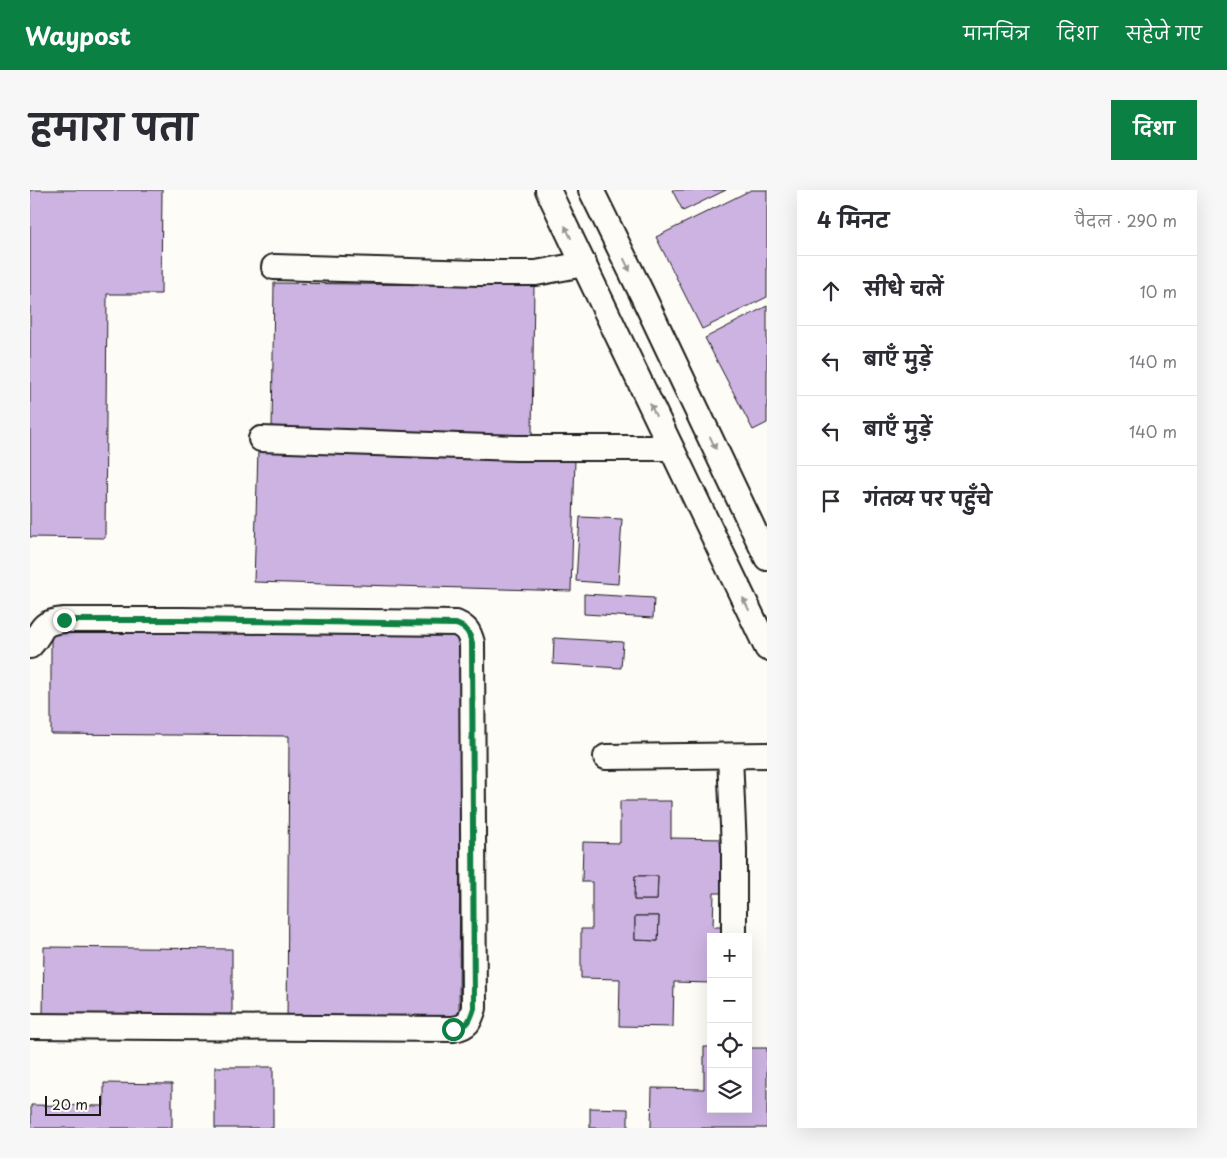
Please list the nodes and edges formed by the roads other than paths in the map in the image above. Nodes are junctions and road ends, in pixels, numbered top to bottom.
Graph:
1 (548, 190) edge
2 (591, 190) edge
3 (584, 264) junction
4 (274, 267) dead end
5 (261, 440) dead end
6 (671, 448) junction
7 (767, 558) edge
8 (30, 646) edge
9 (767, 648) edge
10 (767, 755) edge
11 (730, 756) junction
12 (606, 757) dead end
13 (734, 933) edge
14 (30, 1026) edge

3 -> 1 street
2 -> 7 street
3 - 4 street
6 -> 3 street
5 - 6 street
9 -> 6 street
8 - 14 street
10 - 11 street
11 - 12 street
11 - 13 street

